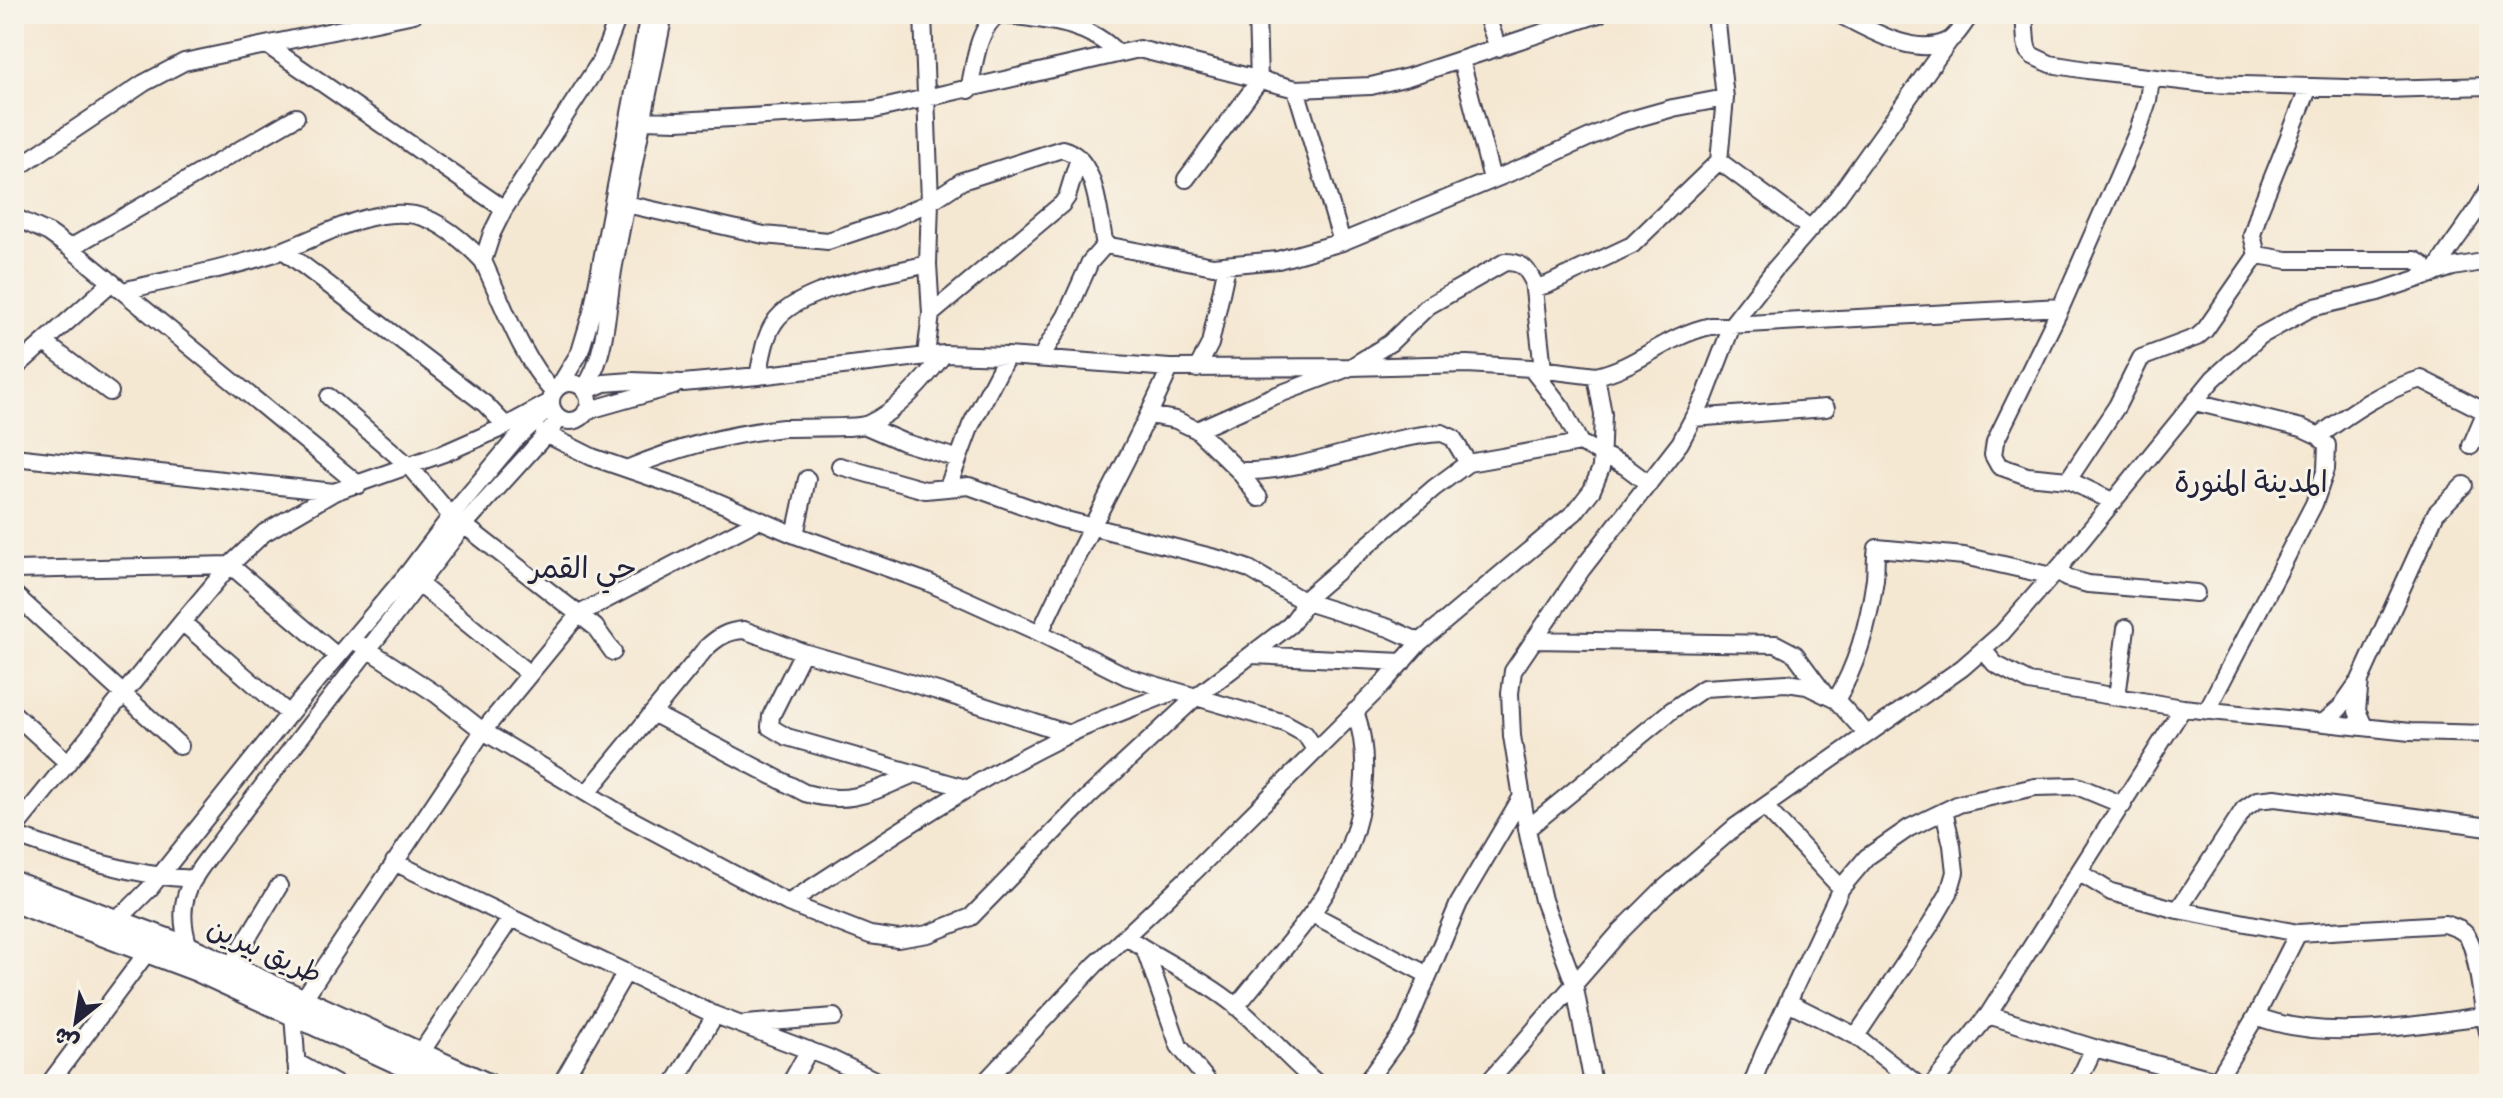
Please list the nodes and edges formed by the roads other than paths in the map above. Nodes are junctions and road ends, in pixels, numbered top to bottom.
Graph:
1 (411, 14) edge
2 (619, 14) edge
3 (649, 14) edge
4 (664, 14) edge
5 (923, 14) edge
6 (1257, 14) edge
7 (1486, 14) edge
8 (1599, 14) edge
9 (1716, 14) edge
10 (1838, 14) edge
11 (1971, 14) edge
12 (2024, 14) edge
13 (1062, 18) edge
14 (1949, 41) junction
15 (267, 45) junction
16 (1498, 48) junction
17 (1117, 53) junction
18 (1461, 60) junction
19 (2151, 79) junction
20 (1259, 81) junction
21 (2489, 86) edge
22 (2309, 87) junction
23 (1296, 89) junction
24 (969, 90) junction
25 (1725, 98) junction
26 (926, 99) junction
27 (296, 117) dead end
28 (643, 120) junction
29 (1079, 158) junction
30 (1719, 161) junction
31 (14, 170) edge
32 (1186, 179) dead end
33 (1492, 179) junction
34 (2489, 188) edge
35 (930, 202) junction
36 (626, 204) junction
37 (504, 209) junction
38 (14, 217) edge
39 (1811, 229) junction
40 (1342, 242) junction
41 (1105, 245) junction
42 (70, 248) junction
43 (283, 250) junction
44 (2257, 255) junction
45 (483, 261) junction
46 (2489, 261) edge
47 (928, 264) junction
48 (1227, 266) junction
49 (2430, 275) junction
50 (117, 286) junction
51 (1535, 288) junction
52 (2061, 307) junction
53 (931, 314) junction
54 (1733, 323) junction
55 (45, 343) junction
56 (944, 354) junction
57 (926, 355) junction
58 (1007, 356) junction
59 (1041, 357) junction
60 (1351, 367) junction
61 (1170, 368) junction
62 (1537, 368) junction
63 (14, 369) edge
64 (1197, 369) junction
65 (758, 376) junction
66 (1596, 376) junction
67 (683, 383) junction
68 (585, 390) junction
69 (110, 392) dead end
70 (329, 397) dead end
71 (555, 401) junction
72 (2195, 402) junction
73 (1826, 408) dead end
74 (2487, 408) edge
75 (586, 411) junction
76 (1149, 415) junction
77 (1693, 418) junction
78 (866, 426) junction
79 (1197, 430) junction
80 (544, 433) junction
81 (2319, 436) junction
82 (508, 441) junction
83 (1580, 443) junction
84 (2471, 446) dead end
85 (1603, 453) junction
86 (14, 457) edge
87 (956, 458) junction
88 (1468, 463) junction
89 (409, 466) junction
90 (840, 466) dead end
91 (629, 468) junction
92 (1239, 471) junction
93 (807, 479) dead end
94 (2068, 480) junction
95 (1649, 484) junction
96 (359, 485) junction
97 (2464, 485) dead end
98 (948, 487) junction
99 (334, 492) junction
100 (1259, 498) dead end
101 (2114, 502) junction
102 (759, 520) junction
103 (457, 521) junction
104 (1091, 527) junction
105 (795, 535) junction
106 (230, 565) junction
107 (35, 569) junction
108 (14, 570) edge
109 (2055, 572) junction
110 (418, 583) junction
111 (2196, 593) dead end
112 (14, 594) edge
113 (1303, 601) junction
114 (579, 614) junction
115 (182, 622) junction
116 (2126, 628) dead end
117 (1040, 633) junction
118 (352, 639) junction
119 (1533, 640) junction
120 (1420, 642) junction
121 (366, 650) junction
122 (1983, 650) junction
123 (613, 652) dead end
124 (803, 652) junction
125 (1252, 655) junction
126 (337, 656) junction
127 (1403, 662) junction
128 (528, 673) junction
129 (2360, 680) junction
130 (1175, 691) junction
131 (122, 694) junction
132 (1196, 697) junction
133 (1830, 697) junction
134 (2117, 697) junction
135 (2183, 708) junction
136 (2207, 710) junction
137 (1355, 711) junction
138 (14, 714) edge
139 (289, 714) junction
140 (654, 714) junction
141 (2323, 723) junction
142 (2364, 726) junction
143 (483, 731) junction
144 (1866, 733) junction
145 (1069, 734) junction
146 (2489, 734) edge
147 (180, 746) dead end
148 (1315, 749) junction
149 (67, 762) junction
150 (914, 774) junction
151 (969, 789) junction
152 (587, 793) junction
153 (1521, 798) junction
154 (2123, 805) junction
155 (1765, 807) junction
156 (1944, 811) junction
157 (17, 817) edge
158 (2489, 827) edge
159 (1527, 829) junction
160 (14, 835) edge
161 (394, 862) junction
162 (2080, 873) junction
163 (158, 877) junction
164 (194, 879) junction
165 (14, 882) edge
166 (279, 886) dead end
167 (1841, 888) junction
168 (14, 902) edge
169 (788, 903) junction
170 (2178, 910) junction
171 (1312, 914) junction
172 (511, 918) junction
173 (114, 919) junction
174 (2298, 933) junction
175 (1125, 936) junction
176 (189, 947) junction
177 (1145, 950) junction
178 (148, 951) junction
179 (230, 967) junction
180 (626, 972) junction
181 (1428, 975) junction
182 (1574, 983) junction
183 (1788, 1002) junction
184 (298, 1006) junction
185 (1236, 1007) junction
186 (715, 1015) junction
187 (1988, 1015) junction
188 (2256, 1016) junction
189 (2483, 1016) junction
190 (834, 1017) dead end
191 (740, 1024) junction
192 (1856, 1036) junction
193 (2489, 1036) edge
194 (2094, 1048) junction
195 (809, 1050) junction
196 (416, 1060) junction
197 (296, 1077) edge
198 (2224, 1082) edge
199 (49, 1084) edge
200 (336, 1084) edge
201 (443, 1084) edge
202 (488, 1084) edge
203 (561, 1084) edge
204 (674, 1084) edge
205 (790, 1084) edge
206 (883, 1084) edge
207 (983, 1084) edge
208 (1210, 1084) edge
209 (1318, 1084) edge
210 (1365, 1084) edge
211 (1487, 1084) edge
212 (1593, 1084) edge
213 (1752, 1084) edge
214 (1917, 1084) edge
215 (1933, 1084) edge
216 (2077, 1084) edge

1 - 15 street
2 - 37 street
3 - 71 street
4 - 28 street
5 - 26 street
6 - 20 street
7 - 16 street
8 - 16 street
9 - 25 street
10 - 14 street
11 - 14 street
12 - 19 street
13 - 17 street
13 - 24 street
14 - 39 street
15 - 31 street
15 - 37 street
16 - 18 street
17 - 20 street
17 - 24 street
18 - 23 street
18 - 33 street
19 - 22 street
19 - 52 street
20 - 23 street
20 - 32 street
21 - 22 street
22 - 44 street
23 - 40 street
24 - 26 street
25 - 30 street
25 - 33 street
26 - 28 street
26 - 35 street
27 - 42 street
28 - 36 street
29 - 35 street
29 - 41 street
29 - 53 street
30 - 39 street
30 - 51 street
33 - 40 street
34 - 49 street
35 - 36 street
35 - 47 street
36 - 68 street
37 - 45 street
38 - 42 street
39 - 54 street
40 - 48 street
41 - 48 street
41 - 59 street
42 - 50 street
43 - 45 street
43 - 50 street
43 - 82 street
44 - 49 street
44 - 94 street
45 - 71 street
46 - 49 street
47 - 53 street
47 - 65 street
48 - 64 street
49 - 72 street
50 - 55 street
50 - 96 street
51 - 60 street
51 - 62 street
52 - 54 street
52 - 94 street
53 - 57 street
54 - 66 street
54 - 77 street
55 - 63 street
55 - 69 street
56 - 57 street
56 - 58 street
56 - 78 street
57 - 65 street
58 - 59 street
58 - 87 street
59 - 61 street
60 - 62 street
60 - 64 street
60 - 79 street
61 - 64 street
61 - 76 street
62 - 66 street
62 - 83 street
65 - 67 street
66 - 85 street
67 - 68 street
67 - 75 street
68 - 71 street
68 - 75 street
70 - 89 street
71 - 75 street
71 - 80 street
71 - 82 street
72 - 81 street
72 - 101 street
73 - 77 street
74 - 81 street
74 - 84 street
76 - 79 street
76 - 104 street
77 - 95 street
78 - 87 street
78 - 91 street
79 - 92 street
80 - 82 street
80 - 91 street
81 - 136 street
82 - 89 street
82 - 103 street
83 - 85 street
83 - 88 street
85 - 95 street
85 - 120 street
86 - 99 street
87 - 98 street
88 - 92 street
88 - 113 street
89 - 96 street
89 - 103 street
90 - 98 street
91 - 102 street
92 - 100 street
93 - 105 street
94 - 101 street
95 - 119 street
96 - 99 street
97 - 129 street
98 - 104 street
99 - 106 street
101 - 109 street
102 - 105 street
102 - 114 street
103 - 110 street
103 - 114 street
103 - 118 street
104 - 113 street
104 - 117 street
105 - 117 street
106 - 107 street
106 - 115 street
106 - 126 street
107 - 108 street
107 - 112 street
109 - 111 street
109 - 122 street
109 - 133 street
110 - 121 street
110 - 128 street
112 - 131 street
113 - 120 street
113 - 125 street
114 - 123 street
114 - 128 street
115 - 131 street
115 - 139 street
116 - 134 street
117 - 130 street
118 - 121 street
118 - 126 street
119 - 133 street
119 - 153 street
120 - 127 street
121 - 143 street
121 - 164 street
122 - 134 street
122 - 144 street
124 - 140 street
124 - 145 street
124 - 150 street
125 - 127 street
125 - 132 street
126 - 139 street
127 - 137 street
128 - 143 street
129 - 141 street
129 - 142 street
130 - 132 street
130 - 145 street
131 - 147 street
131 - 149 street
132 - 148 street
132 - 169 street
133 - 144 street
133 - 159 street
134 - 135 street
135 - 136 street
135 - 154 street
136 - 141 street
137 - 148 street
137 - 171 street
138 - 149 street
139 - 163 street
140 - 150 street
140 - 152 street
141 - 142 street
142 - 146 street
143 - 152 street
143 - 161 street
144 - 155 street
145 - 151 street
148 - 175 street
149 - 157 street
150 - 151 street
151 - 169 street
152 - 169 street
153 - 159 street
153 - 181 street
154 - 156 street
154 - 162 street
155 - 167 street
155 - 182 street
156 - 167 street
156 - 192 street
158 - 170 street
159 - 182 street
160 - 163 street
161 - 172 street
161 - 184 street
162 - 170 street
162 - 187 street
163 - 164 street
163 - 173 street
164 - 176 street
165 - 173 main road, طريق بيرين
166 - 179 street
167 - 183 street
168 - 178 main road, طريق بيرين
170 - 174 street
171 - 181 street
171 - 185 street
172 - 180 street
172 - 196 street
173 - 176 main road, طريق بيرين
174 - 188 street
174 - 189 street
175 - 177 street
175 - 207 street
176 - 179 main road, طريق بيرين
177 - 185 street
177 - 208 street
178 - 184 main road, طريق بيرين
178 - 199 street
179 - 184 main road, طريق بيرين
180 - 186 street
180 - 203 street
181 - 210 street
182 - 211 street
182 - 212 street
183 - 192 street
183 - 213 street
184 - 196 main road, طريق بيرين
184 - 197 street
185 - 209 street
186 - 191 street
186 - 204 street
187 - 194 street
187 - 215 street
188 - 189 street
188 - 198 street
189 - 193 street
190 - 191 street
191 - 195 street
192 - 214 street
194 - 198 street
194 - 216 street
195 - 205 street
195 - 206 street
196 - 201 main road, طريق بيرين
196 - 202 main road, طريق بيرين
197 - 200 street

